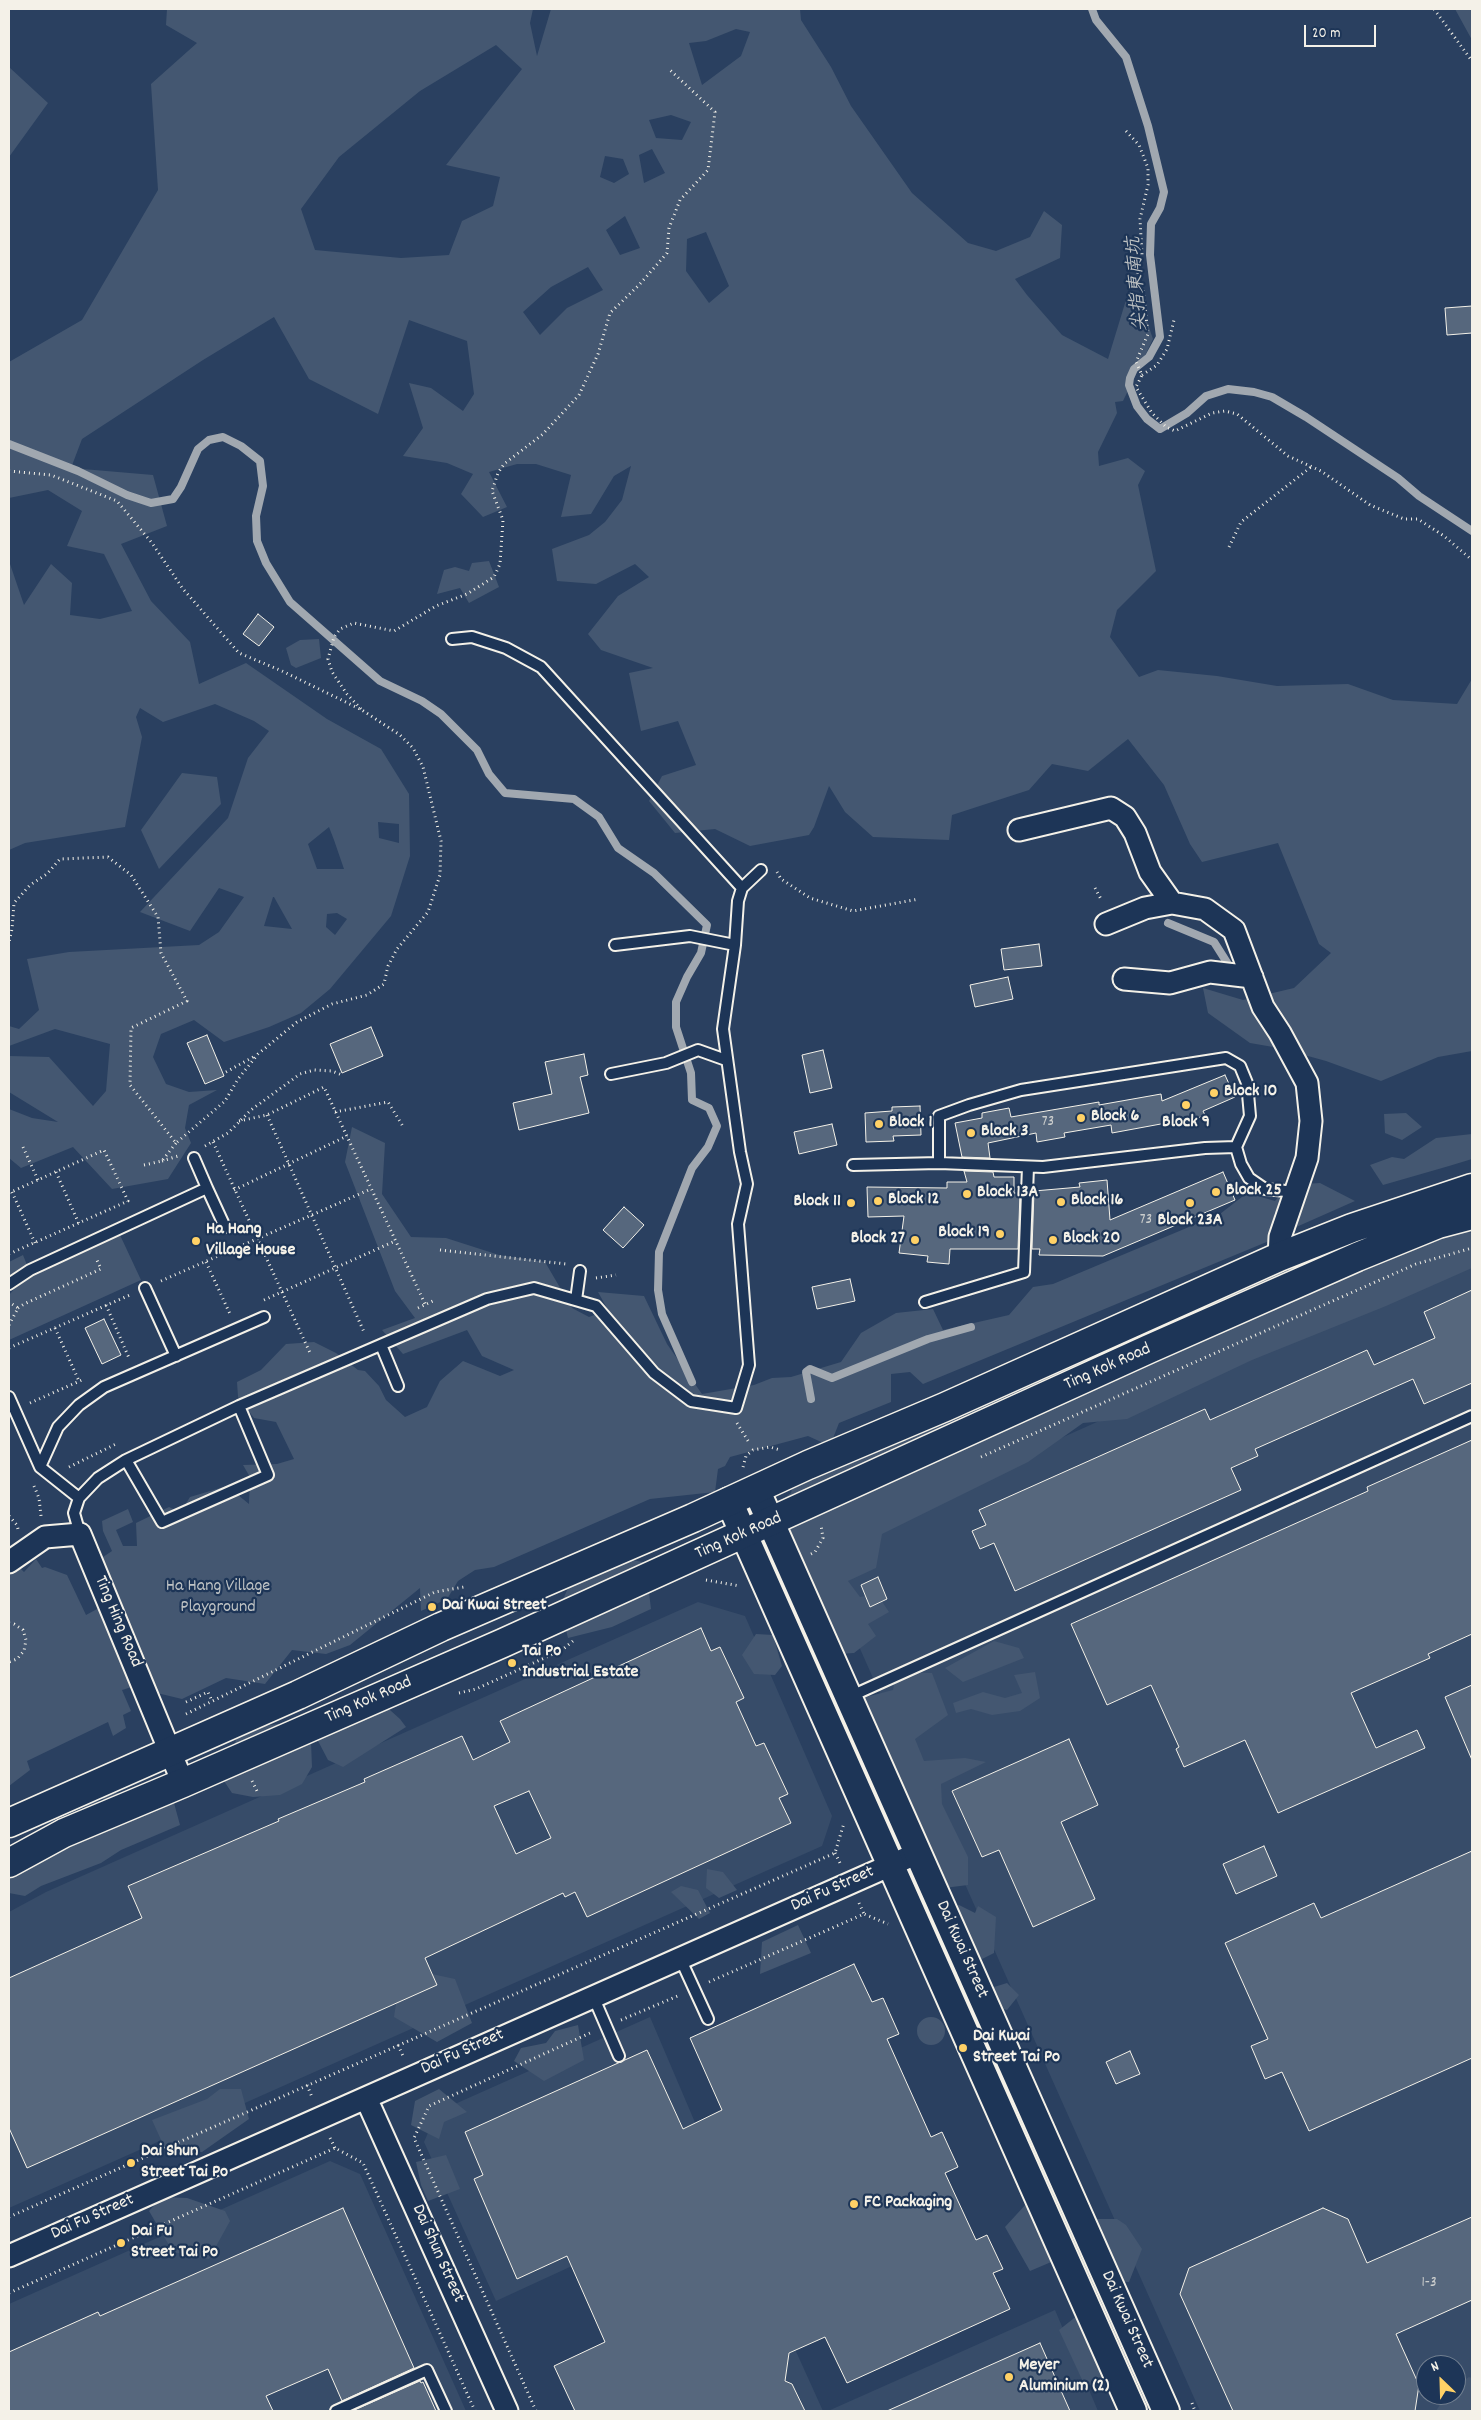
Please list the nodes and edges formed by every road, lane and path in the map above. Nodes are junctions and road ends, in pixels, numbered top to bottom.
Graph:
1 (1434, 9) edge
2 (1472, 60) edge
3 (670, 70) dead end
4 (1126, 131) dead end
5 (1174, 320) dead end
6 (1141, 374) junction
7 (1311, 466) junction
8 (9, 472) edge
9 (1230, 546) dead end
10 (1472, 560) edge
11 (452, 639) dead end
12 (362, 710) junction
13 (1020, 830) dead end
14 (761, 870) joint
15 (742, 888) junction
16 (919, 899) dead end
17 (1172, 903) junction
18 (1106, 924) dead end
19 (9, 942) edge
20 (615, 944) dead end
21 (735, 945) junction
22 (1252, 976) junction
23 (1124, 979) dead end
24 (258, 1054) junction
25 (726, 1060) junction
26 (226, 1072) dead end
27 (611, 1074) dead end
28 (342, 1075) dead end
29 (335, 1112) junction
30 (267, 1115) junction
31 (239, 1122) junction
32 (404, 1128) dead end
33 (347, 1136) junction
34 (213, 1142) junction
35 (176, 1143) junction
36 (23, 1147) dead end
37 (1236, 1147) junction
38 (195, 1153) joint
39 (939, 1163) junction
40 (289, 1164) junction
41 (853, 1164) dead end
42 (144, 1165) dead end
43 (1028, 1166) junction
44 (56, 1172) junction
45 (38, 1180) junction
46 (206, 1188) junction
47 (1472, 1188) edge
48 (371, 1189) junction
49 (234, 1190) junction
50 (10, 1192) edge
51 (1296, 1192) junction
52 (1472, 1215) edge
53 (312, 1216) junction
54 (79, 1224) junction
55 (224, 1227) dead end
56 (97, 1239) junction
57 (258, 1240) junction
58 (35, 1243) junction
59 (1472, 1248) edge
60 (440, 1250) dead end
61 (9, 1254) edge
62 (1279, 1257) junction
63 (206, 1262) junction
64 (580, 1271) joint
65 (9, 1284) edge
66 (145, 1288) junction
67 (576, 1300) junction
68 (9, 1301) edge
69 (925, 1302) dead end
70 (425, 1304) dead end
71 (106, 1306) junction
72 (18, 1308) junction
73 (230, 1315) dead end
74 (264, 1317) dead end
75 (9, 1324) edge
76 (55, 1328) junction
77 (364, 1332) dead end
78 (381, 1345) junction
79 (9, 1348) edge
80 (311, 1355) dead end
81 (176, 1356) junction
82 (130, 1359) dead end
83 (79, 1381) dead end
84 (398, 1386) dead end
85 (9, 1397) edge
86 (239, 1406) junction
87 (1472, 1416) edge
88 (784, 1453) dead end
89 (126, 1460) junction
90 (974, 1460) dead end
91 (40, 1467) junction
92 (31, 1481) dead end
93 (747, 1481) junction
94 (79, 1498) junction
95 (729, 1501) junction
96 (36, 1522) dead end
97 (771, 1523) junction
98 (828, 1524) dead end
99 (80, 1534) junction
100 (744, 1535) junction
101 (807, 1557) dead end
102 (9, 1562) edge
103 (9, 1623) edge
104 (9, 1662) edge
105 (848, 1697) junction
106 (171, 1750) junction
107 (183, 1784) junction
108 (845, 1820) dead end
109 (9, 1823) edge
110 (918, 1853) junction
111 (9, 1863) edge
112 (890, 1865) junction
113 (893, 1926) dead end
114 (680, 1958) junction
115 (695, 1988) junction
116 (593, 1996) junction
117 (708, 2019) dead end
118 (606, 2026) junction
119 (619, 2056) dead end
120 (366, 2098) junction
121 (9, 2217) edge
122 (9, 2256) edge
123 (9, 2293) edge
124 (336, 2411) edge
125 (446, 2411) edge
126 (475, 2411) edge
127 (507, 2411) edge
128 (536, 2411) edge
129 (1133, 2411) edge
130 (1166, 2411) edge

1 - 2 path
3 - 12 path
4 - 6 path
5 - 6 path
6 - 7 path
7 - 9 path
7 - 10 path
8 - 12 path
11 - 15 lane
12 - 24 path
13 - 17 street
14 - 15 lane
14 - 16 path
15 - 21 lane
17 - 18 street
17 - 22 street
19 - 35 path
20 - 21 lane
21 - 25 lane
22 - 23 street
22 - 51 street
24 - 26 path
24 - 35 path
25 - 27 lane
25 - 67 lane
28 - 31 path
29 - 30 path
29 - 32 path
29 - 33 path
30 - 31 path
30 - 40 path
31 - 34 path
33 - 40 path
33 - 48 path
34 - 38 path
34 - 49 path
35 - 42 path
36 - 45 path
37 - 39 lane
37 - 43 lane
37 - 51 lane
38 - 46 lane
39 - 41 lane
39 - 43 lane
40 - 49 path
40 - 53 path
43 - 69 lane
44 - 45 path
44 - 54 path
44 - 54 path
45 - 50 path
46 - 55 lane
46 - 56 lane
47 - 62 main road, Ting Kok Road
48 - 53 path
48 - 70 path
49 - 57 path
50 - 58 path
51 - 62 street
52 - 97 main road, Ting Kok Road
53 - 57 path
53 - 77 path
54 - 58 path
56 - 65 lane
56 - 72 path
57 - 63 path
57 - 80 path
58 - 61 path
59 - 90 path
60 - 64 path
62 - 93 main road, Ting Kok Road
63 - 66 path
63 - 73 path
64 - 67 lane
66 - 71 path
66 - 81 lane
67 - 78 lane
68 - 72 path
71 - 76 path
71 - 82 path
72 - 75 path
74 - 81 lane
76 - 79 path
76 - 83 path
78 - 84 lane
78 - 86 lane
81 - 91 lane
85 - 91 lane
86 - 89 lane
86 - 89 lane
87 - 105 lane
88 - 93 path
89 - 94 lane
91 - 94 lane
92 - 96 path
93 - 95 main road, Ting Kok Road
93 - 97 street, Dai Kwai Street
94 - 99 lane
95 - 100 street, Dai Kwai Street
95 - 106 main road, Ting Kok Road
97 - 100 main road, Ting Kok Road
97 - 105 street, Dai Kwai Street
98 - 101 path
99 - 102 street
99 - 106 street, Ting Hing Road
100 - 107 main road, Ting Kok Road
100 - 112 street, Dai Kwai Street
103 - 104 path
105 - 110 street, Dai Kwai Street
106 - 107 street, Ting Hing Road
106 - 109 main road, Ting Kok Road
107 - 111 main road, Ting Kok Road
108 - 121 path
110 - 112 street, Dai Fu Street
110 - 130 street, Dai Kwai Street
112 - 114 street, Dai Fu Street
112 - 129 street, Dai Kwai Street
113 - 115 path
114 - 115 lane
114 - 116 street, Dai Fu Street
115 - 117 lane
115 - 118 path
116 - 118 lane
116 - 120 street, Dai Fu Street
118 - 119 lane
118 - 128 path
120 - 122 street, Dai Fu Street
120 - 127 street, Dai Shun Street
123 - 126 path
124 - 125 lane

